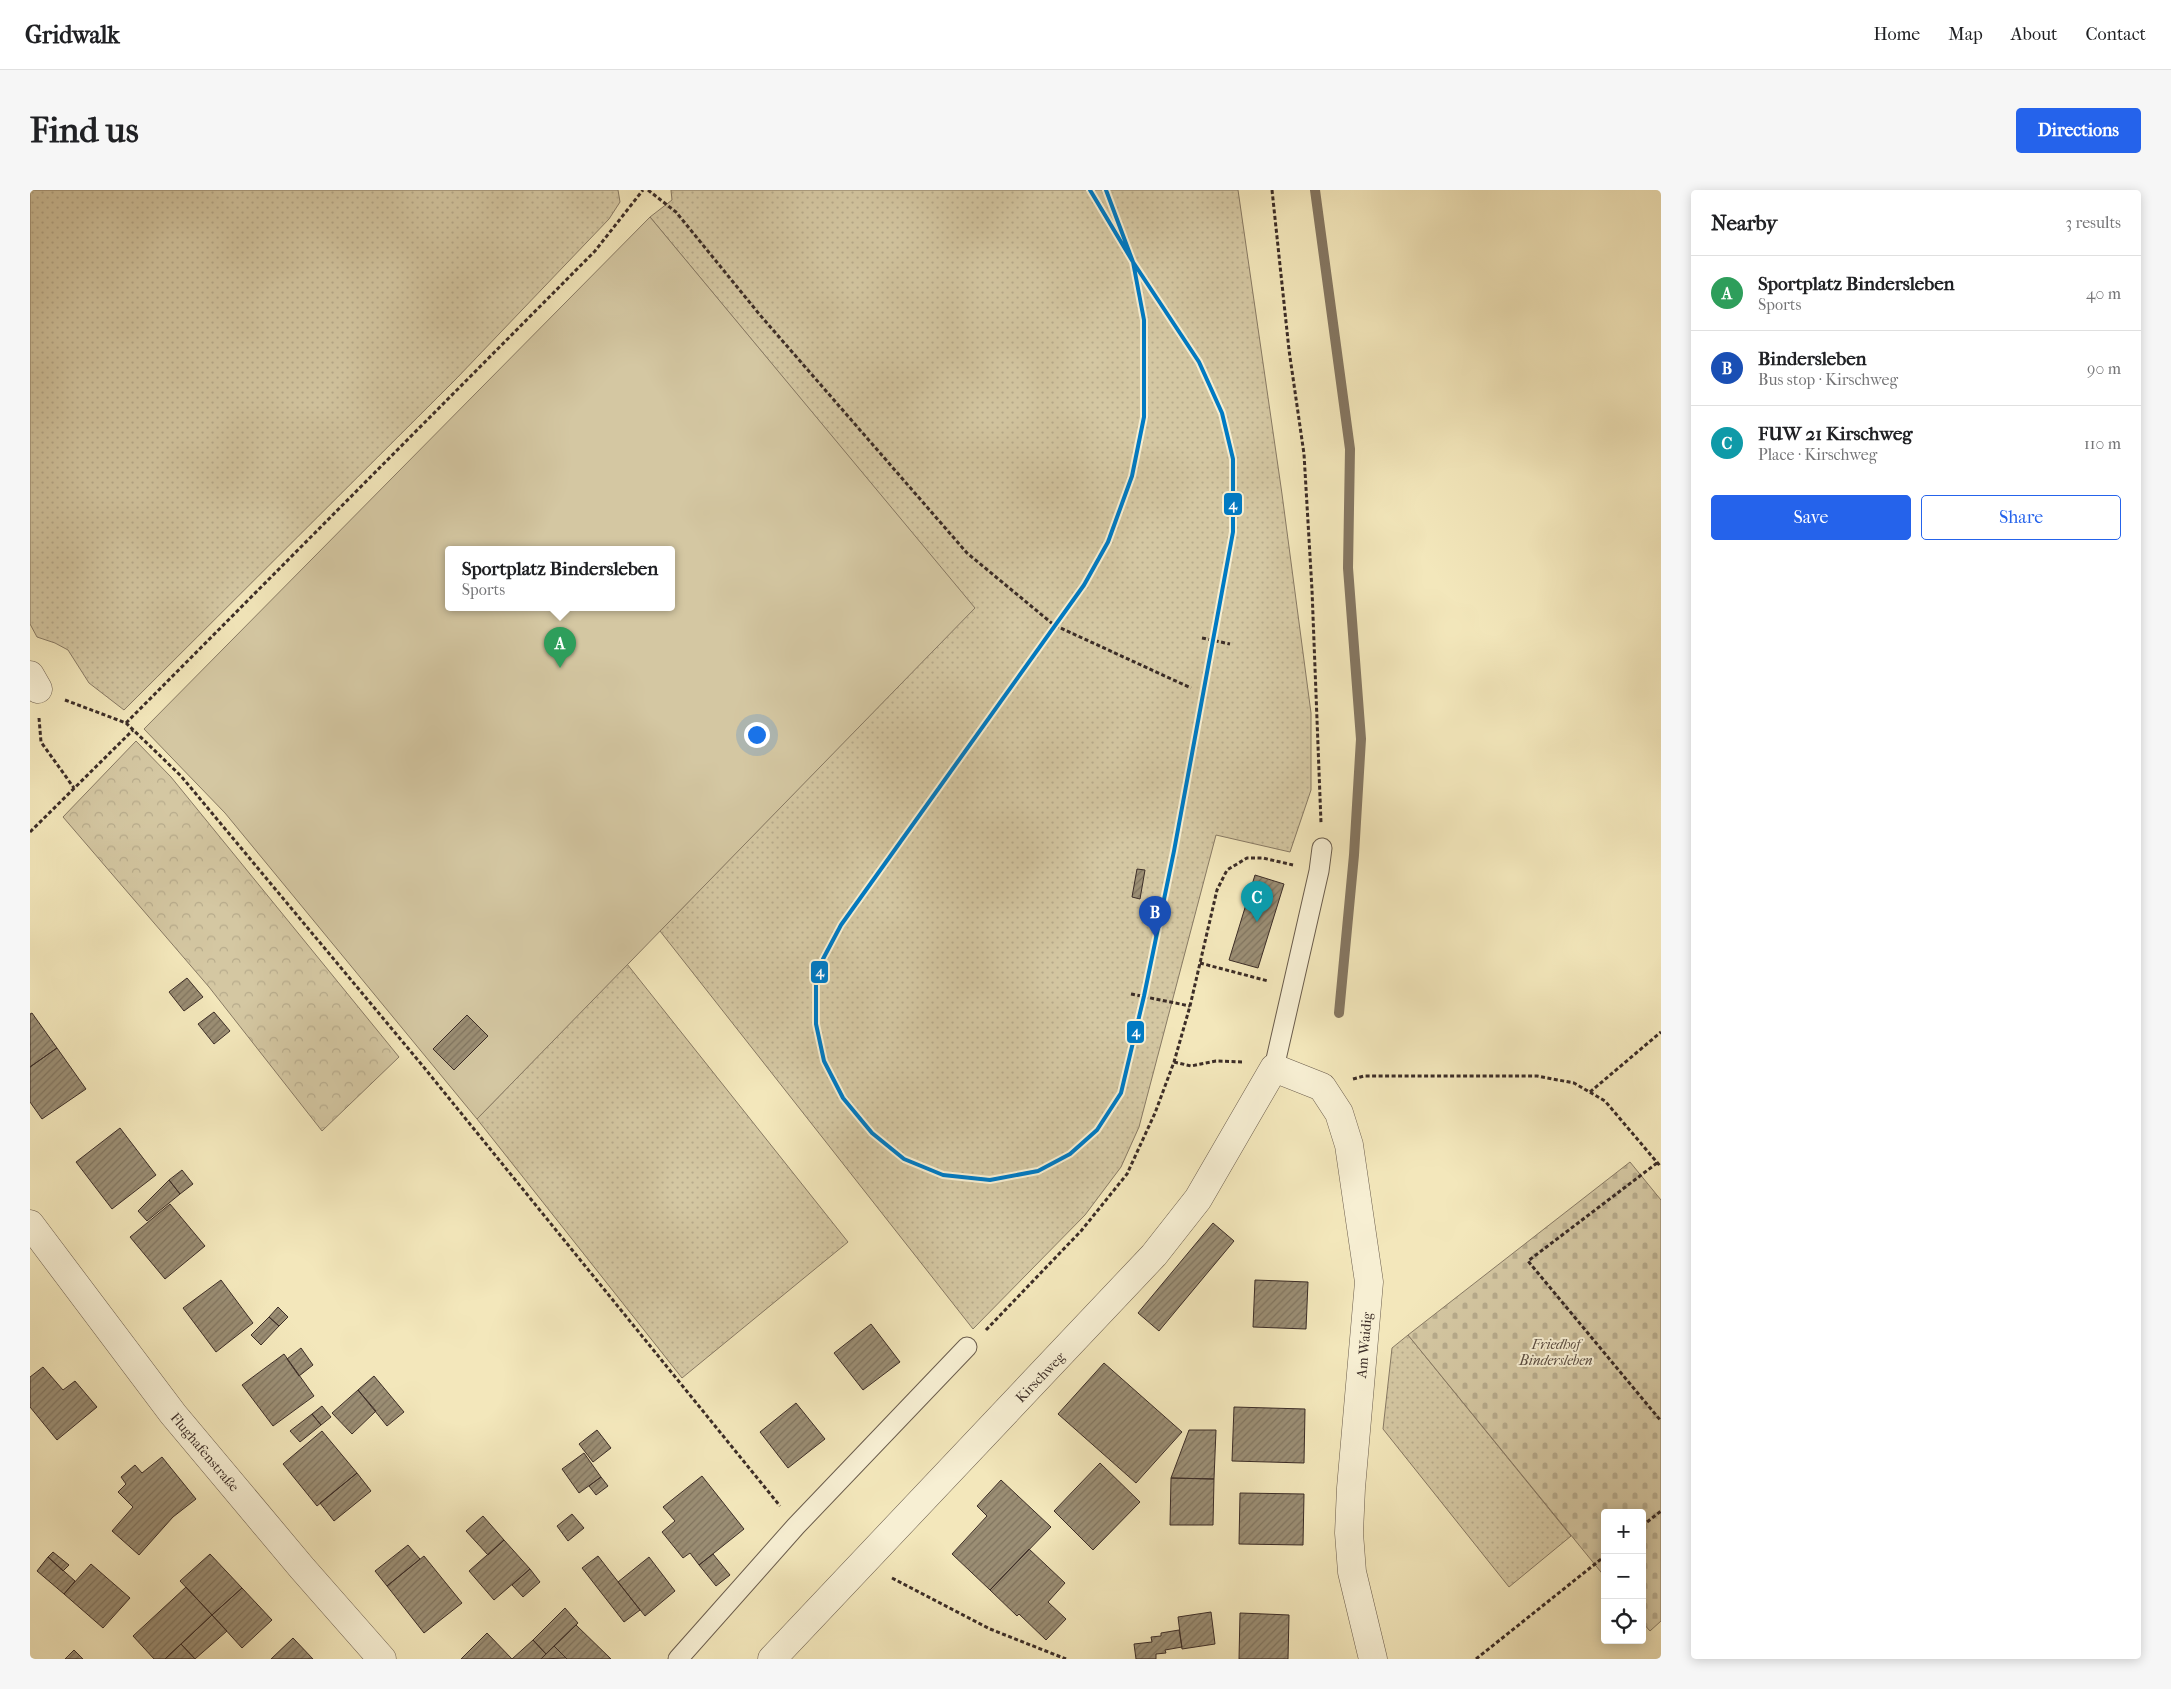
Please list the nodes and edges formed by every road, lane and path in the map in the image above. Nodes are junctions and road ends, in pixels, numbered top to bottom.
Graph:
1 (643, 190) edge
2 (648, 190) edge
3 (1272, 190) edge
4 (1202, 638) dead end
5 (1230, 644) dead end
6 (34, 682) edge
7 (1191, 688) dead end
8 (126, 723) junction
9 (133, 730) junction
10 (74, 788) junction
11 (30, 832) edge
12 (1322, 848) joint
13 (1319, 871) junction
14 (1200, 963) junction
15 (1292, 988) junction
16 (1131, 994) dead end
17 (1190, 1006) junction
18 (1661, 1032) edge
19 (1174, 1062) junction
20 (1274, 1068) junction
21 (1322, 1087) junction
22 (1590, 1092) junction
23 (1657, 1163) junction
24 (1661, 1167) edge
25 (33, 1234) edge
26 (967, 1347) joint
27 (1661, 1421) edge
28 (1661, 1511) edge
29 (1646, 1523) edge
30 (796, 1526) junction
31 (1601, 1559) edge
32 (862, 1562) junction
33 (382, 1659) edge
34 (678, 1659) edge
35 (772, 1659) edge
36 (1066, 1659) edge
37 (1373, 1659) edge
38 (1476, 1659) edge

1 - 8 path
2 - 7 path
3 - 12 path
4 - 5 path
6 - 8 path
6 - 10 path
8 - 9 path
9 - 10 path
9 - 30 path
10 - 11 path
12 - 13 lane
13 - 14 path
13 - 15 lane
14 - 15 path
14 - 17 path
15 - 20 lane
16 - 17 path
17 - 19 path
18 - 22 path
19 - 20 path
19 - 26 path
20 - 21 street
20 - 32 street, Kirschweg
21 - 22 path
21 - 37 street, Am Waidig
22 - 23 path
23 - 24 path
23 - 27 path
25 - 33 street, Flughafenstraße
26 - 30 lane
28 - 29 path
30 - 34 lane
31 - 38 path
32 - 35 street, Kirschweg
32 - 36 path

